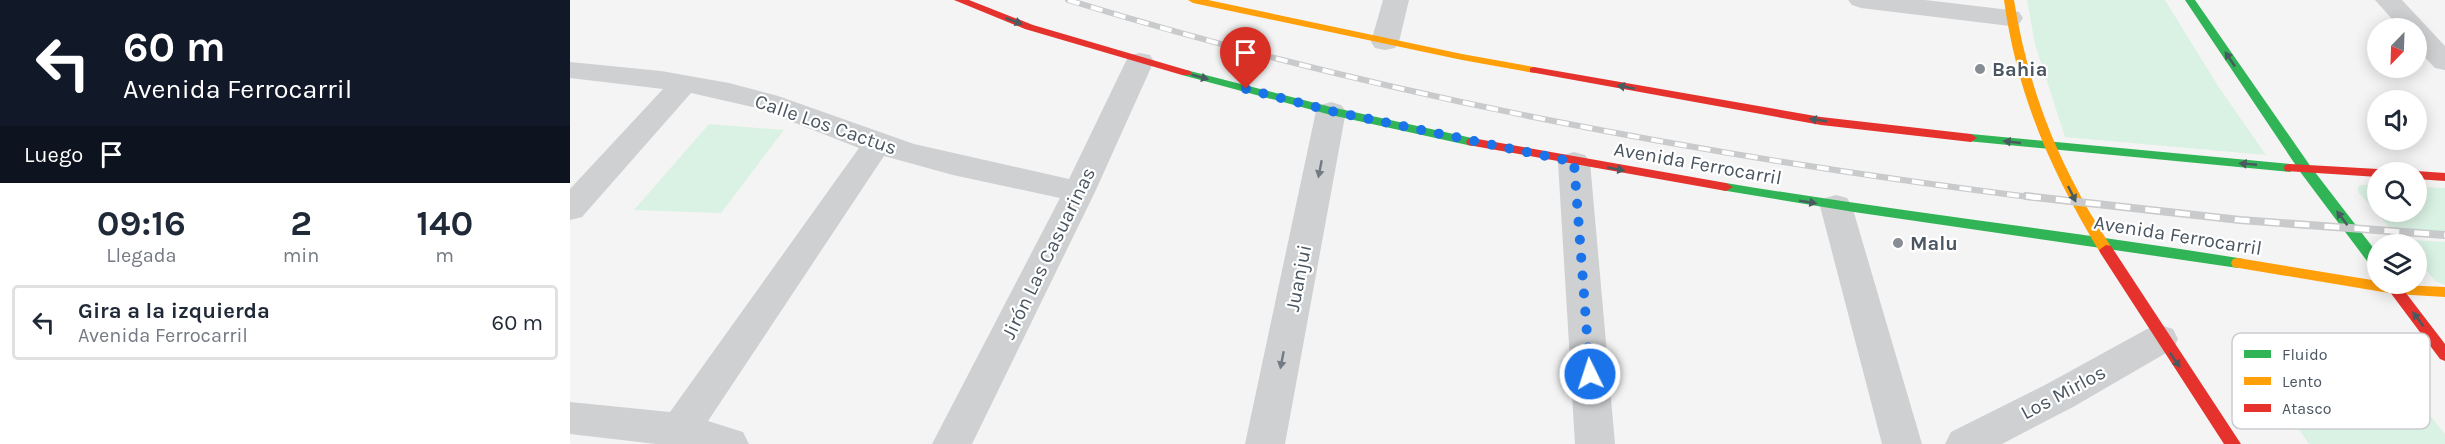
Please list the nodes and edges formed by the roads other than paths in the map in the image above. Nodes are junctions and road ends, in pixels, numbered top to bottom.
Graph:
1 (959, 0) edge
2 (1195, 0) edge
3 (1396, 0) edge
4 (1861, 0) edge
5 (2190, 0) edge
6 (2388, 0) edge
7 (2009, 9) edge
8 (2404, 18) edge
9 (1385, 42) junction
10 (2427, 43) edge
11 (1140, 61) junction
12 (2445, 62) edge
13 (570, 70) edge
14 (683, 84) junction
15 (1331, 111) junction
16 (877, 144) junction
17 (2048, 146) junction
18 (1574, 162) junction
19 (2306, 170) junction
20 (2367, 173) edge
21 (2427, 176) edge
22 (2445, 177) edge
23 (1079, 192) junction
24 (1836, 206) junction
25 (570, 209) edge
26 (2101, 242) junction
27 (2367, 250) edge
28 (2367, 282) edge
29 (2427, 290) edge
30 (2445, 292) edge
31 (2399, 294) edge
32 (2428, 333) edge
33 (2430, 335) edge
34 (2160, 339) junction
35 (2445, 355) edge
36 (570, 418) edge
37 (680, 430) junction
38 (729, 444) edge
39 (952, 444) edge
40 (1265, 444) edge
41 (1595, 444) edge
42 (1902, 444) edge
43 (1965, 444) edge
44 (2233, 444) edge

1 -> 11 main road, Avenida Ferrocarril
2 - 9 main road
3 - 9 street
4 - 7 street
19 -> 5 main road
6 - 8 street
7 - 17 main road
17 -> 9 main road
10 - 12 street
11 -> 15 main road, Avenida Ferrocarril
11 - 23 street, Jirón Las Casuarinas
13 - 14 street, Calle Los Cactus
14 - 16 street, Calle Los Cactus
14 - 25 street
15 - 18 main road, Avenida Ferrocarril
15 -> 40 street, Juanjui
16 - 23 street, Calle Los Cactus
16 - 37 street
19 -> 17 main road
17 -> 26 main road
18 -> 24 main road, Avenida Ferrocarril
18 - 41 street
19 - 20 main road
27 -> 19 main road
21 - 22 main road
23 - 39 street, Jirón Las Casuarinas
24 - 26 main road, Avenida Ferrocarril
24 - 42 street
26 - 28 main road, Avenida Ferrocarril
26 - 34 main road
29 - 30 main road, Avenida Ferrocarril
32 -> 31 main road
35 -> 33 main road
34 - 43 street, Los Mirlos
34 -> 44 main road
36 - 37 street
37 - 38 street

